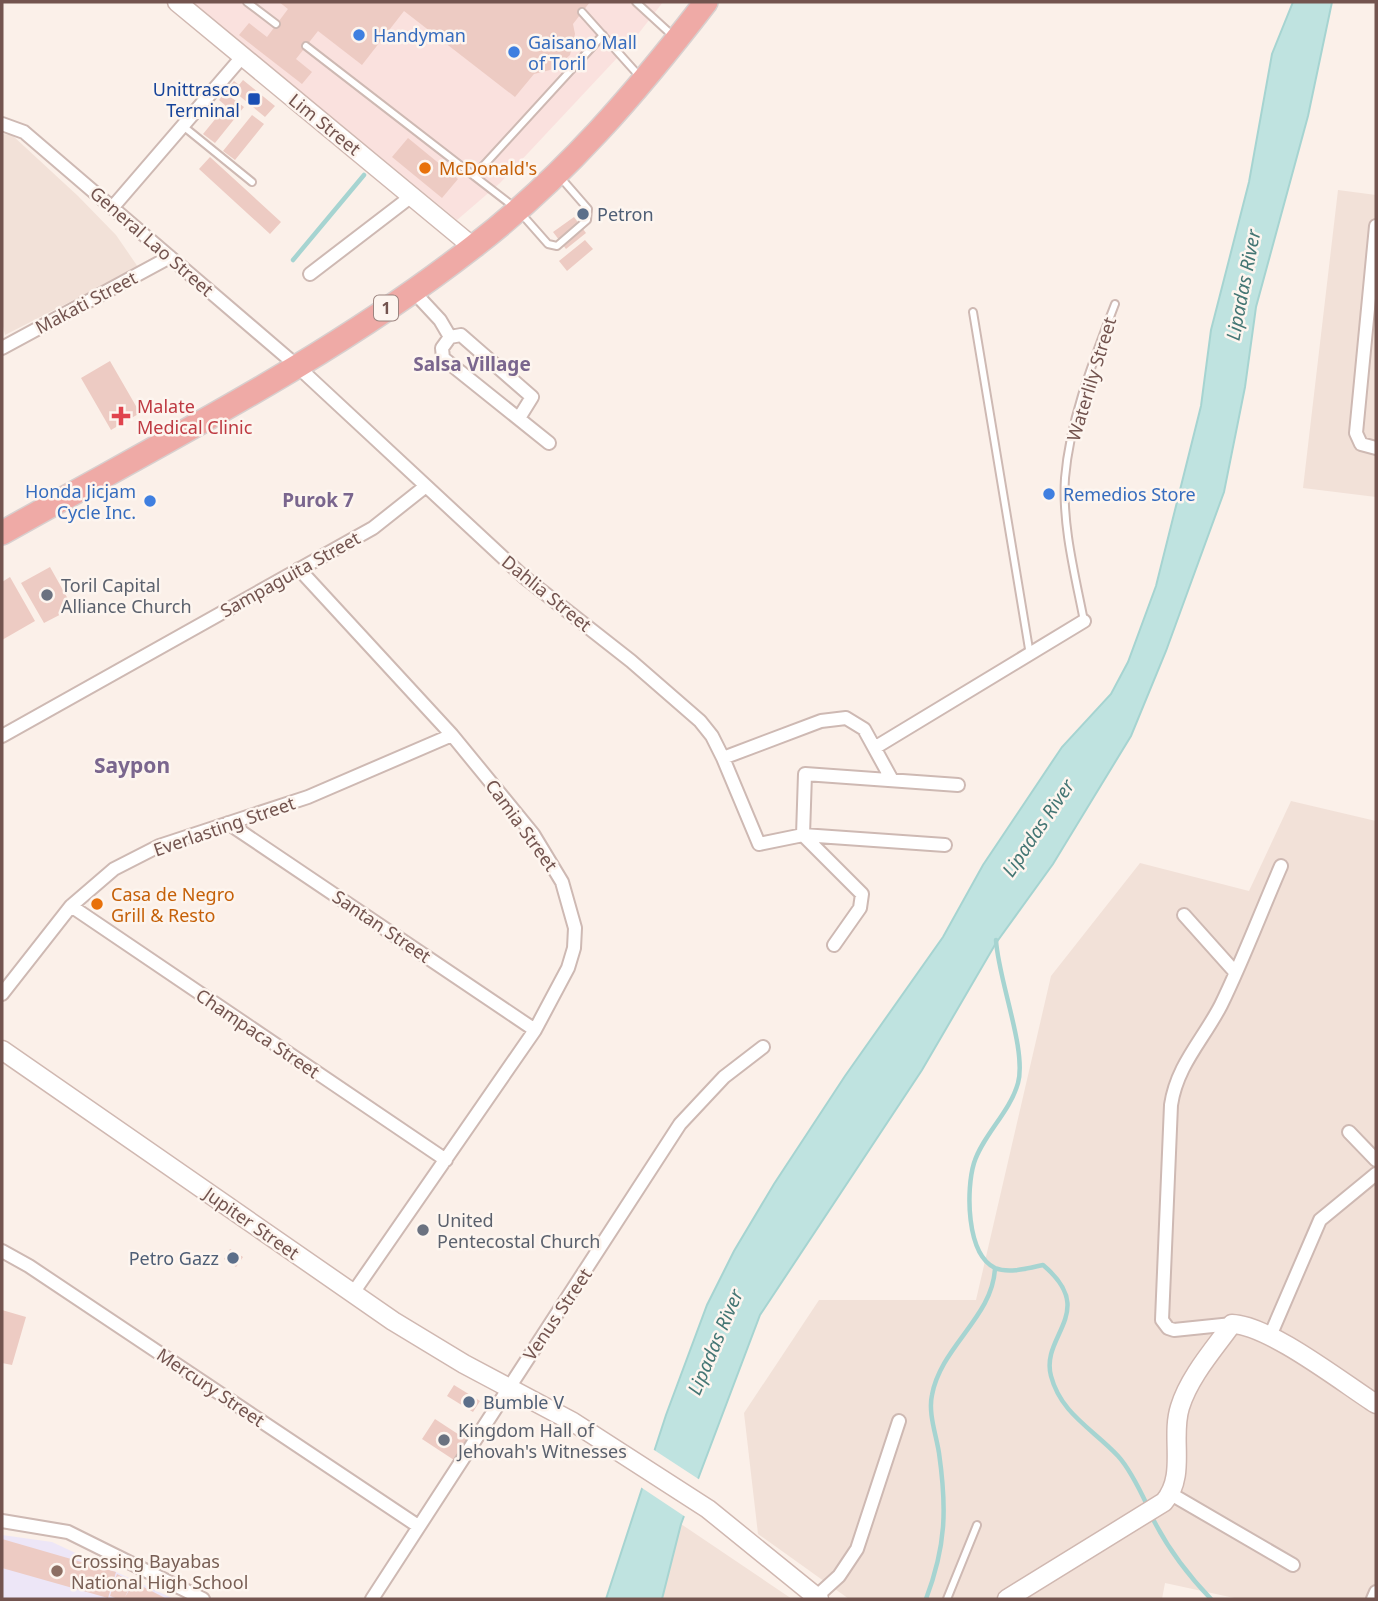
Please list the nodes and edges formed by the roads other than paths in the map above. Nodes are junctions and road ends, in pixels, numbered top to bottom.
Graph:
1 (247, 2) edge
2 (636, 2) edge
3 (706, 2) edge
4 (182, 3) edge
5 (582, 12) dead end
6 (276, 24) dead end
7 (603, 36) junction
8 (677, 40) junction
9 (306, 46) dead end
10 (242, 57) junction
11 (644, 82) junction
12 (2, 124) edge
13 (183, 126) junction
14 (557, 174) junction
15 (474, 176) junction
16 (252, 182) dead end
17 (413, 195) junction
18 (112, 208) junction
19 (518, 210) junction
20 (1376, 226) edge
21 (473, 247) junction
22 (170, 257) junction
23 (310, 274) dead end
24 (413, 290) junction
25 (1115, 304) dead end
26 (973, 312) dead end
27 (450, 337) junction
28 (2, 348) edge
29 (297, 366) junction
30 (519, 418) junction
31 (549, 443) dead end
32 (1376, 448) edge
33 (426, 486) junction
34 (2, 533) edge
35 (299, 569) junction
36 (1084, 621) joint
37 (1030, 655) junction
38 (452, 735) junction
39 (2, 736) edge
40 (876, 747) junction
41 (723, 758) junction
42 (892, 780) junction
43 (958, 785) dead end
44 (228, 822) junction
45 (803, 835) junction
46 (945, 845) dead end
47 (1281, 866) dead end
48 (71, 906) junction
49 (1184, 915) dead end
50 (834, 946) dead end
51 (1235, 972) junction
52 (2, 994) edge
53 (535, 1030) junction
54 (763, 1047) dead end
55 (2, 1050) edge
56 (1349, 1132) dead end
57 (446, 1160) junction
58 (1376, 1160) edge
59 (1376, 1174) edge
60 (2, 1251) edge
61 (353, 1293) junction
62 (1232, 1324) junction
63 (1270, 1336) junction
64 (508, 1387) junction
65 (1376, 1404) edge
66 (899, 1422) dead end
67 (1171, 1494) junction
68 (2, 1521) edge
69 (977, 1525) dead end
70 (418, 1526) junction
71 (1293, 1565) dead end
72 (1376, 1592) edge
73 (817, 1598) edge
74 (203, 1599) edge
75 (372, 1599) edge
76 (947, 1599) edge
77 (1007, 1599) edge
78 (1373, 1599) edge

1 - 6 lane
2 - 8 lane
3 - 8 highway, 1
4 - 10 main road, Lim Street
5 - 7 lane
7 - 11 lane
7 - 15 lane
8 - 11 highway, 1
9 - 15 lane
10 - 13 street
10 - 17 main road, Lim Street
11 - 14 highway, 1
12 - 18 street, General Lao Street
13 - 16 lane
13 - 18 street
14 - 19 highway, 1
14 - 19 lane
15 - 19 lane
17 - 21 main road, Lim Street
17 - 23 street
18 - 22 street, General Lao Street
19 - 21 highway, 1
20 - 32 street
21 - 24 highway, 1
22 - 28 street, Makati Street
22 - 29 street, General Lao Street
24 - 27 street
24 - 29 highway, 1
25 - 36 lane, Waterlily Street
26 - 37 lane
27 - 30 street
27 - 30 street
29 - 33 street, Dahlia Street
29 - 34 highway, 1
30 - 31 street
33 - 35 street, Sampaguita Street
33 - 41 street, Dahlia Street
35 - 38 street, Camia Street
35 - 39 street, Sampaguita Street
36 - 37 street
37 - 40 street
38 - 44 street, Everlasting Street
38 - 53 street, Camia Street
40 - 41 street
40 - 42 street
41 - 45 street, Dahlia Street
42 - 43 street
42 - 45 street
44 - 48 street, Everlasting Street
44 - 53 street, Santan Street
45 - 46 street
45 - 50 street
47 - 51 street
48 - 52 street, Everlasting Street
48 - 57 street, Champaca Street
49 - 51 street
51 - 62 street
53 - 57 street, Camia Street
54 - 64 street, Venus Street
55 - 61 main road, Jupiter Street
56 - 58 street
57 - 61 street, Camia Street
59 - 63 street
60 - 70 street, Mercury Street
61 - 64 main road, Jupiter Street
62 - 63 main road
62 - 67 main road
63 - 65 main road
64 - 70 street, Venus Street
64 - 73 main road, Jupiter Street
66 - 73 street
67 - 71 street
67 - 77 main road
68 - 74 street
69 - 76 lane
70 - 75 street, Venus Street
72 - 78 street

